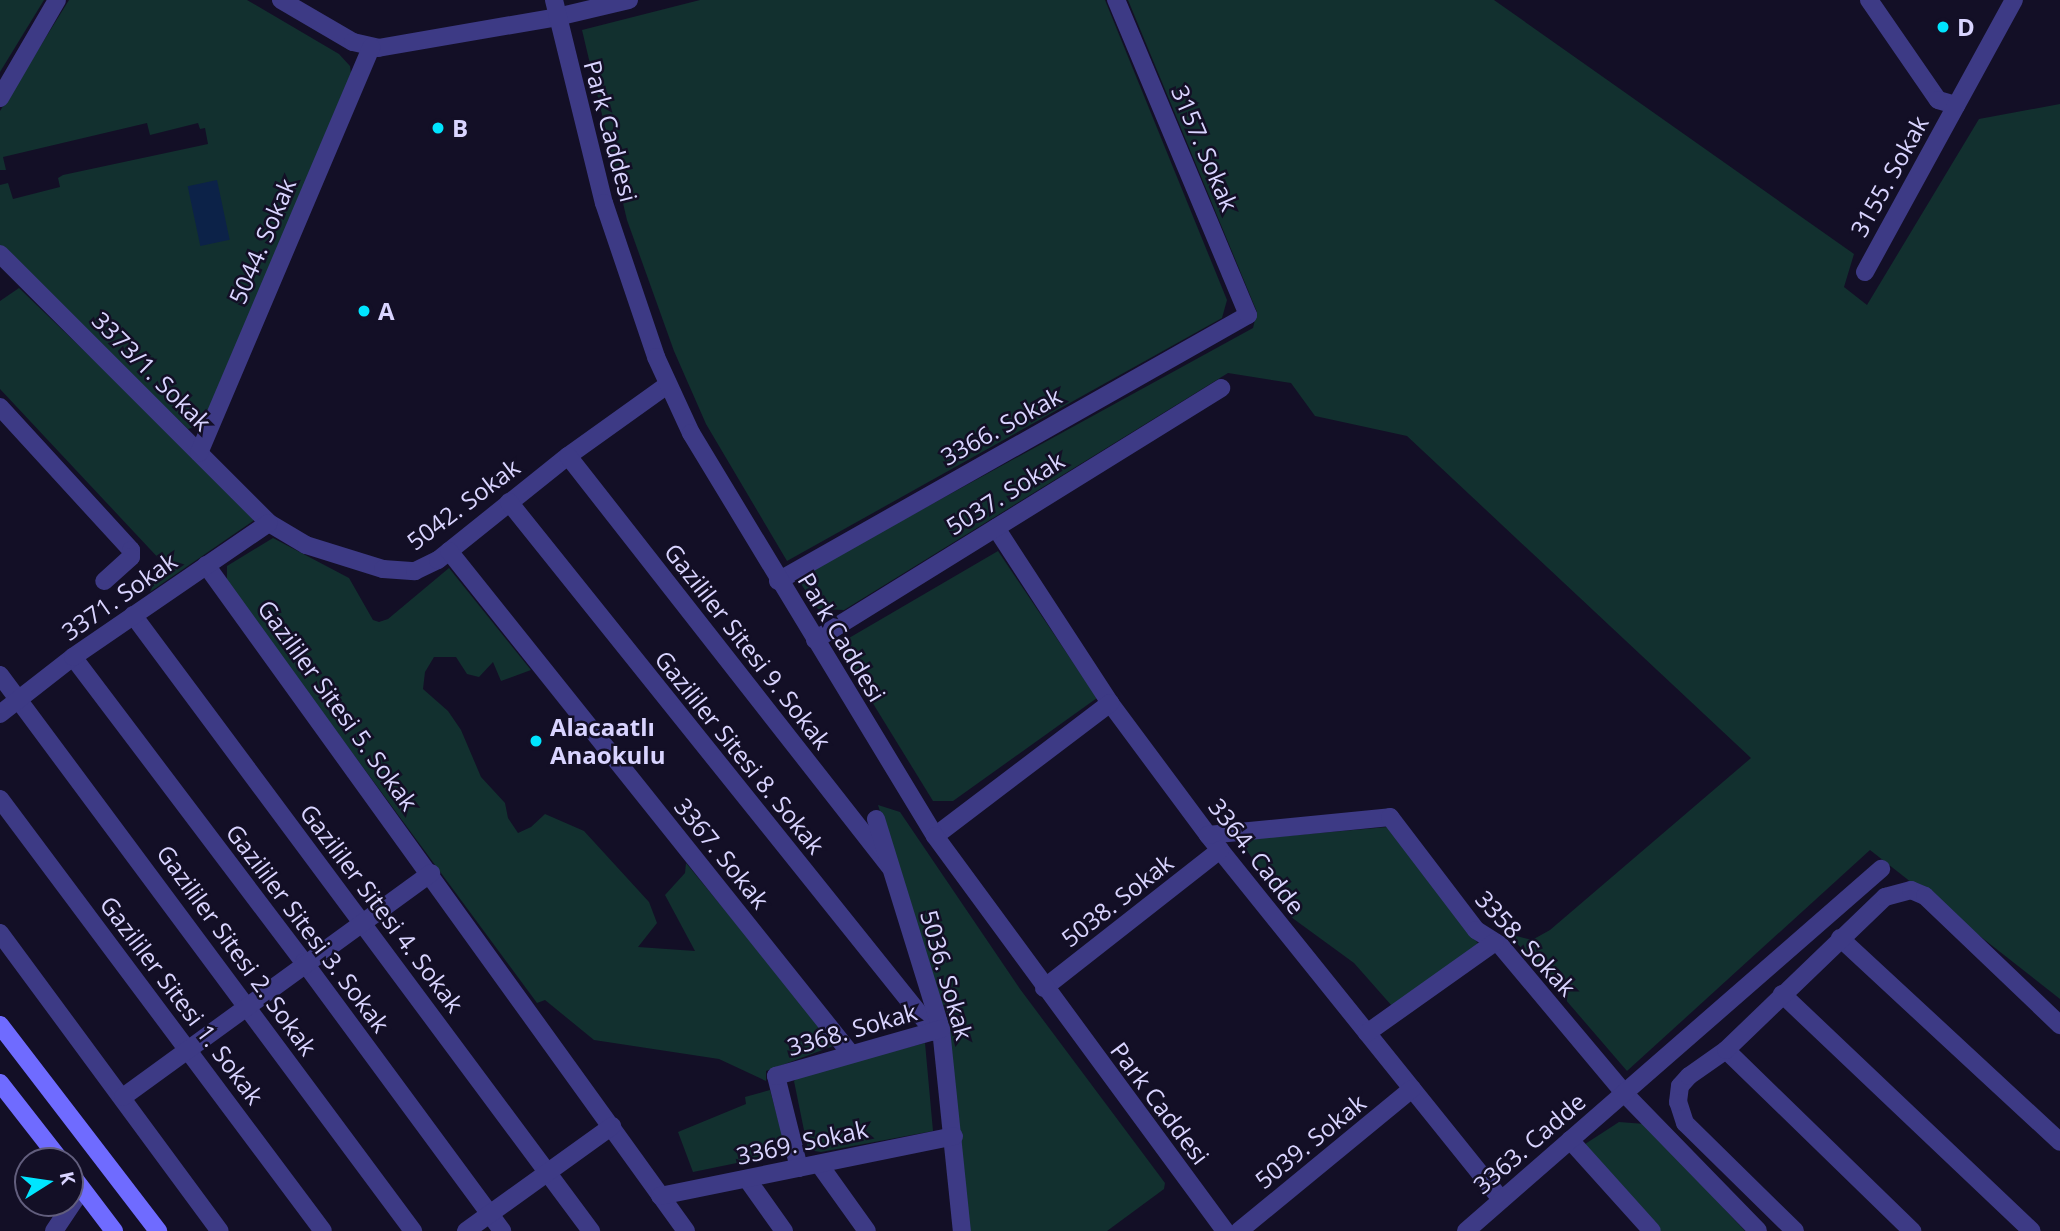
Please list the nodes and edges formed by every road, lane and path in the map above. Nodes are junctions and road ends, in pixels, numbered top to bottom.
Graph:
1 (57, 0) edge
2 (281, 0) edge
3 (629, 0) edge
4 (1116, 0) edge
5 (1869, 0) edge
6 (2014, 0) edge
7 (555, 8) edge
8 (371, 47) junction
9 (0, 98) edge
10 (1956, 105) junction
11 (0, 254) edge
12 (1865, 272) dead end
13 (1248, 315) joint
14 (667, 385) junction
15 (1221, 388) dead end
16 (0, 407) edge
17 (199, 453) junction
18 (568, 456) junction
19 (509, 502) junction
20 (269, 523) junction
21 (996, 528) junction
22 (449, 551) junction
23 (206, 565) junction
24 (104, 581) dead end
25 (778, 581) junction
26 (133, 615) junction
27 (815, 640) junction
28 (73, 657) junction
29 (0, 675) edge
30 (20, 699) junction
31 (1110, 703) junction
32 (0, 714) edge
33 (0, 799) edge
34 (876, 819) dead end
35 (1208, 835) junction
36 (935, 836) junction
37 (1220, 850) junction
38 (890, 867) junction
39 (1881, 869) dead end
40 (430, 873) junction
41 (363, 922) junction
42 (0, 933) edge
43 (1840, 937) junction
44 (1494, 942) junction
45 (304, 962) junction
46 (1044, 988) junction
47 (1782, 994) junction
48 (247, 1005) junction
49 (0, 1025) edge
50 (2060, 1025) edge
51 (937, 1030) junction
52 (1367, 1033) junction
53 (189, 1049) junction
54 (1726, 1050) junction
55 (851, 1054) junction
56 (0, 1083) edge
57 (1412, 1090) junction
58 (1624, 1093) junction
59 (122, 1097) junction
60 (612, 1126) junction
61 (954, 1136) junction
62 (1570, 1140) junction
63 (2060, 1142) edge
64 (50, 1147) edge
65 (819, 1164) junction
66 (799, 1168) junction
67 (548, 1172) junction
68 (747, 1179) junction
69 (84, 1192) edge
70 (660, 1196) junction
71 (1501, 1200) junction
72 (489, 1214) junction
73 (114, 1231) edge
74 (158, 1231) edge
75 (219, 1231) edge
76 (323, 1231) edge
77 (413, 1231) edge
78 (466, 1231) edge
79 (502, 1231) edge
80 (591, 1231) edge
81 (685, 1231) edge
82 (784, 1231) edge
83 (867, 1231) edge
84 (962, 1231) edge
85 (1225, 1231) edge
86 (1239, 1231) edge
87 (1466, 1231) edge
88 (1652, 1231) edge
89 (1758, 1231) edge
90 (1795, 1231) edge
91 (1912, 1231) edge
92 (2032, 1231) edge

1 - 9 street
2 - 8 street
3 - 7 street
4 - 13 street, 3157. Sokak
5 - 10 street
6 - 10 street, 3155. Sokak
7 - 8 street
7 - 14 street, Park Caddesi
8 - 17 street, 5044. Sokak
10 - 12 street, 3155. Sokak
11 - 17 street, 3373/1. Sokak
13 - 25 street, 3366. Sokak
14 - 18 street, 5042. Sokak
14 - 25 street, Park Caddesi
15 - 21 street, 5037. Sokak
16 - 24 street
17 - 20 street, 3373/1. Sokak
18 - 19 street, 5042. Sokak
18 - 38 street, Gazililer Sitesi 9. Sokak
19 - 22 street, 5042. Sokak
19 - 51 street, Gazililer Sitesi 8. Sokak
20 - 22 street, 5042. Sokak
20 - 23 street, 3371. Sokak
21 - 27 street, 5037. Sokak
21 - 31 street, 3364. Cadde
22 - 55 street, 3367. Sokak
23 - 26 street, 3371. Sokak
23 - 40 street, Gazililer Sitesi 5. Sokak
25 - 27 street, Park Caddesi
26 - 28 street, 3371. Sokak
26 - 41 street, Gazililer Sitesi 4. Sokak
27 - 36 street, Park Caddesi
28 - 30 street, 3371. Sokak
28 - 45 street, Gazililer Sitesi 3. Sokak
29 - 30 street, Gazililer Sitesi 2. Sokak
30 - 32 street, 3371. Sokak
30 - 48 street, Gazililer Sitesi 2. Sokak
31 - 35 street, 3364. Cadde
31 - 36 street
33 - 53 street, Gazililer Sitesi 1. Sokak
34 - 38 street, 5036. Sokak
35 - 37 street, 3364. Cadde
35 - 44 street, 3358. Sokak
36 - 46 street, Park Caddesi
37 - 46 street, 5038. Sokak
37 - 52 street, 3364. Cadde
38 - 51 street, 5036. Sokak
39 - 58 street, 3363. Cadde
40 - 41 street
40 - 60 street, Gazililer Sitesi 5. Sokak
41 - 45 street
41 - 67 street, Gazililer Sitesi 4. Sokak
42 - 59 street
43 - 47 street
43 - 50 street
43 - 63 street
44 - 52 street
44 - 58 street, 3358. Sokak
45 - 48 street
45 - 72 street, Gazililer Sitesi 3. Sokak
46 - 85 street, Park Caddesi
47 - 54 street
47 - 92 street
48 - 53 street
48 - 77 street, Gazililer Sitesi 2. Sokak
49 - 74 main road
51 - 55 street, 3368. Sokak
51 - 61 street, 5036. Sokak
52 - 57 street, 3364. Cadde
53 - 59 street
53 - 76 street, Gazililer Sitesi 1. Sokak
54 - 90 street
54 - 91 street
55 - 66 street, 3368. Sokak
56 - 64 main road
57 - 71 street, 3364. Cadde
57 - 86 street, 5039. Sokak
58 - 62 street, 3363. Cadde
58 - 89 street, 3358. Sokak
59 - 75 street
60 - 67 street
60 - 70 street, Gazililer Sitesi 5. Sokak
61 - 65 street, 3369. Sokak
61 - 84 street, 5036. Sokak
62 - 71 street, 3363. Cadde
62 - 88 street
65 - 66 street, 3369. Sokak
65 - 83 street
66 - 68 street, 3369. Sokak
67 - 72 street
67 - 80 street, Gazililer Sitesi 4. Sokak
68 - 70 street, 3369. Sokak
68 - 82 street
69 - 73 main road
70 - 81 street, Gazililer Sitesi 5. Sokak
71 - 87 street, 3363. Cadde
72 - 78 street
72 - 79 street, Gazililer Sitesi 3. Sokak

